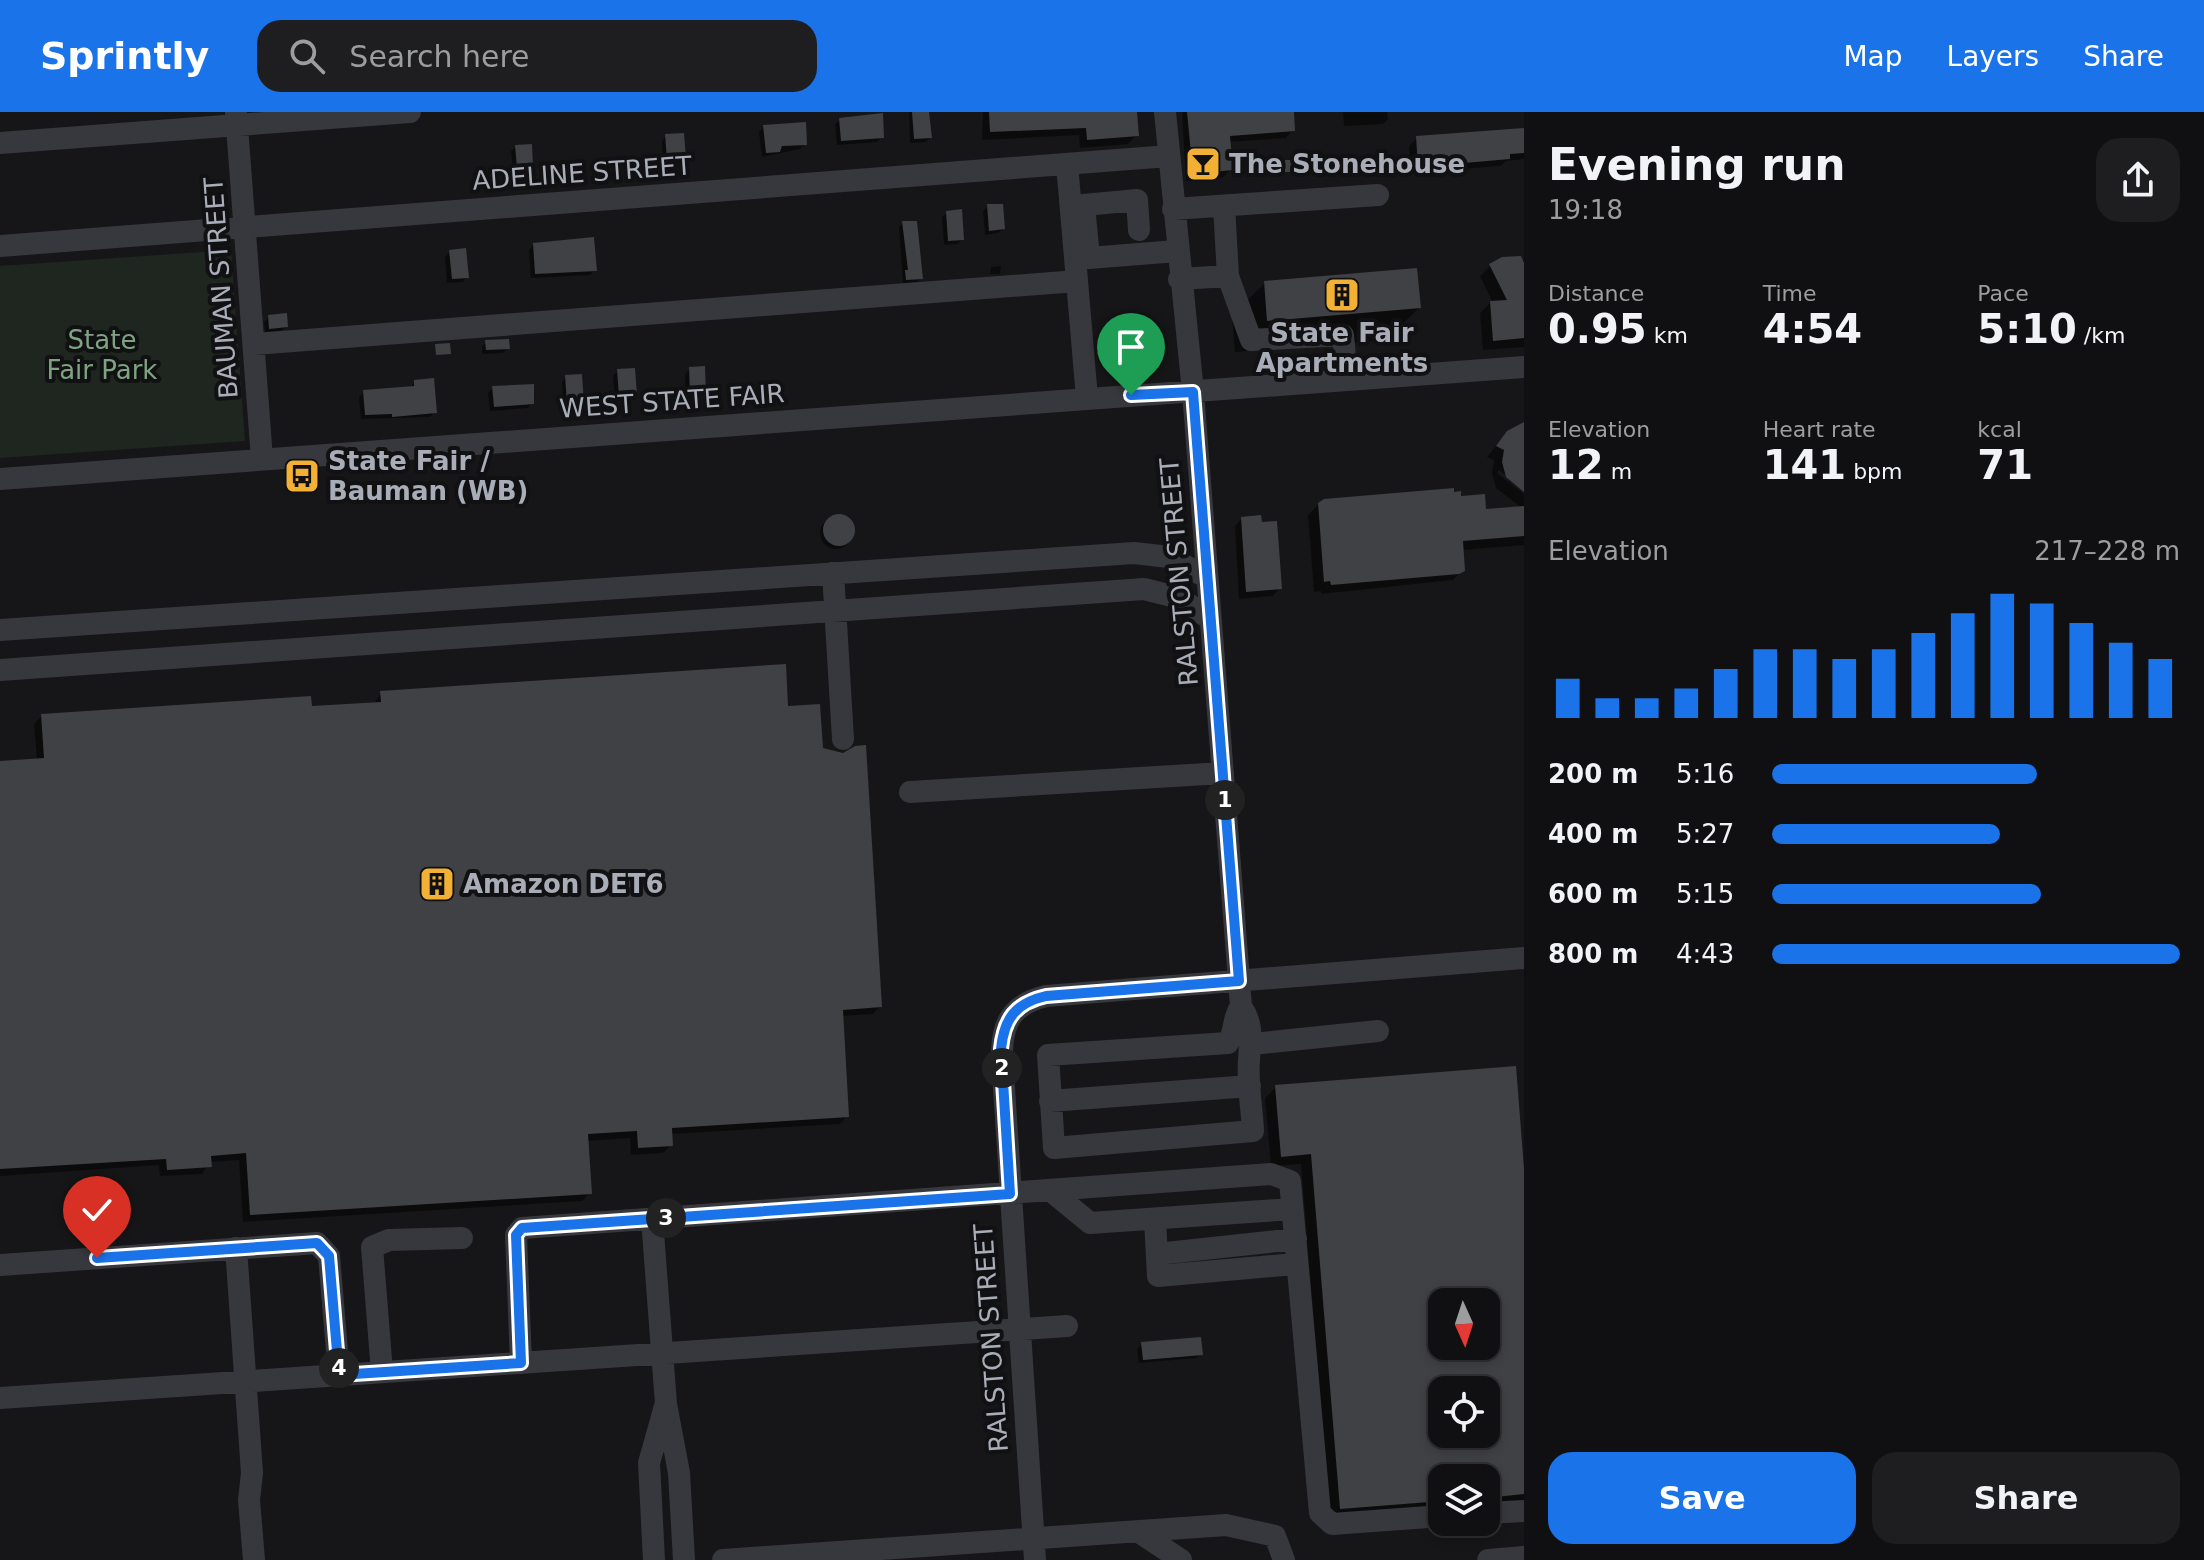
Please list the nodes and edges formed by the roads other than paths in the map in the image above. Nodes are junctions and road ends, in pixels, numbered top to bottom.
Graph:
1 (410, 112) edge
2 (1165, 112) edge
3 (237, 118) edge
4 (0, 143) edge
5 (1169, 156) junction
6 (1067, 164) junction
7 (1378, 195) dead end
8 (1224, 206) junction
9 (1173, 209) junction
10 (245, 227) junction
11 (1139, 230) dead end
12 (0, 246) edge
13 (1177, 251) junction
14 (1228, 276) junction
15 (1179, 279) junction
16 (1077, 281) junction
17 (254, 344) junction
18 (1524, 367) edge
19 (1347, 379) junction
20 (1193, 392) junction
21 (1087, 398) junction
22 (262, 459) junction
23 (0, 479) edge
24 (833, 573) junction
25 (1206, 577) junction
26 (835, 610) junction
27 (1210, 619) junction
28 (0, 630) edge
29 (0, 670) edge
30 (843, 739) dead end
31 (1223, 773) junction
32 (910, 792) dead end
33 (1524, 958) edge
34 (1239, 981) junction
35 (1241, 1006) junction
36 (1378, 1031) dead end
37 (1252, 1044) junction
38 (1250, 1086) junction
39 (1050, 1101) junction
40 (1123, 1186) junction
41 (1051, 1191) junction
42 (1010, 1194) junction
43 (1292, 1209) junction
44 (652, 1219) junction
45 (1155, 1220) junction
46 (1126, 1221) junction
47 (462, 1238) dead end
48 (1296, 1239) junction
49 (236, 1248) junction
50 (1157, 1254) junction
51 (1295, 1264) junction
52 (0, 1265) edge
53 (1067, 1326) dead end
54 (1019, 1329) junction
55 (662, 1353) junction
56 (521, 1363) junction
57 (382, 1372) junction
58 (339, 1375) junction
59 (244, 1382) junction
60 (0, 1398) edge
61 (666, 1404) junction
62 (1524, 1511) edge
63 (1500, 1512) edge
64 (1428, 1517) edge
65 (1142, 1534) junction
66 (1034, 1550) edge
67 (1524, 1557) edge
68 (1176, 1558) edge
69 (254, 1560) edge
70 (654, 1560) edge
71 (684, 1560) edge
72 (723, 1560) edge
73 (1284, 1560) edge
74 (1488, 1560) edge

1 - 3 street
2 - 5 street, RALSTON STREET
3 - 4 street
3 - 10 street, BAUMAN STREET
5 - 6 street, ADELINE STREET
5 - 9 street, RALSTON STREET
6 - 10 street, ADELINE STREET
6 - 16 street
7 - 8 street
8 - 9 street
8 - 14 street
9 - 13 street, RALSTON STREET
10 - 12 street, ADELINE STREET
10 - 17 street, BAUMAN STREET
11 - 13 street
13 - 15 street, RALSTON STREET
14 - 15 street
14 - 19 street
15 - 20 street, RALSTON STREET
16 - 17 street
16 - 21 street
17 - 22 street, BAUMAN STREET
18 - 19 street, WEST STATE FAIR
19 - 20 street, WEST STATE FAIR
20 - 21 street, WEST STATE FAIR
20 - 25 street, RALSTON STREET
21 - 22 street, WEST STATE FAIR
22 - 23 street, WEST STATE FAIR
24 - 25 street
24 - 26 street
24 - 28 street
25 - 27 street, RALSTON STREET
26 - 27 street
26 - 29 street
26 - 30 street
27 - 31 street, RALSTON STREET
31 - 32 street
31 - 34 street, RALSTON STREET
33 - 34 street, RALSTON STREET
34 - 35 street, RALSTON STREET
34 - 42 street, RALSTON STREET
35 - 37 street
35 - 39 street
36 - 37 street
37 - 38 street
38 - 39 street
38 - 39 street
40 - 41 street
40 - 43 street
40 - 46 street
41 - 42 street
41 - 46 street
42 - 44 street
42 - 54 street, RALSTON STREET
43 - 45 street
43 - 48 street
44 - 55 street
44 - 56 street
45 - 46 street
45 - 50 street
47 - 57 street
48 - 50 street
48 - 51 street
49 - 52 street
49 - 58 street
49 - 59 street
50 - 51 street
51 - 64 street
53 - 54 street
54 - 55 street
54 - 66 street, RALSTON STREET
55 - 56 street
55 - 61 street
56 - 57 street
57 - 58 street
58 - 59 street
59 - 60 street
59 - 69 street
61 - 70 street
61 - 71 street
62 - 63 street
65 - 66 street
65 - 68 street
65 - 73 street
66 - 72 street
67 - 74 street

